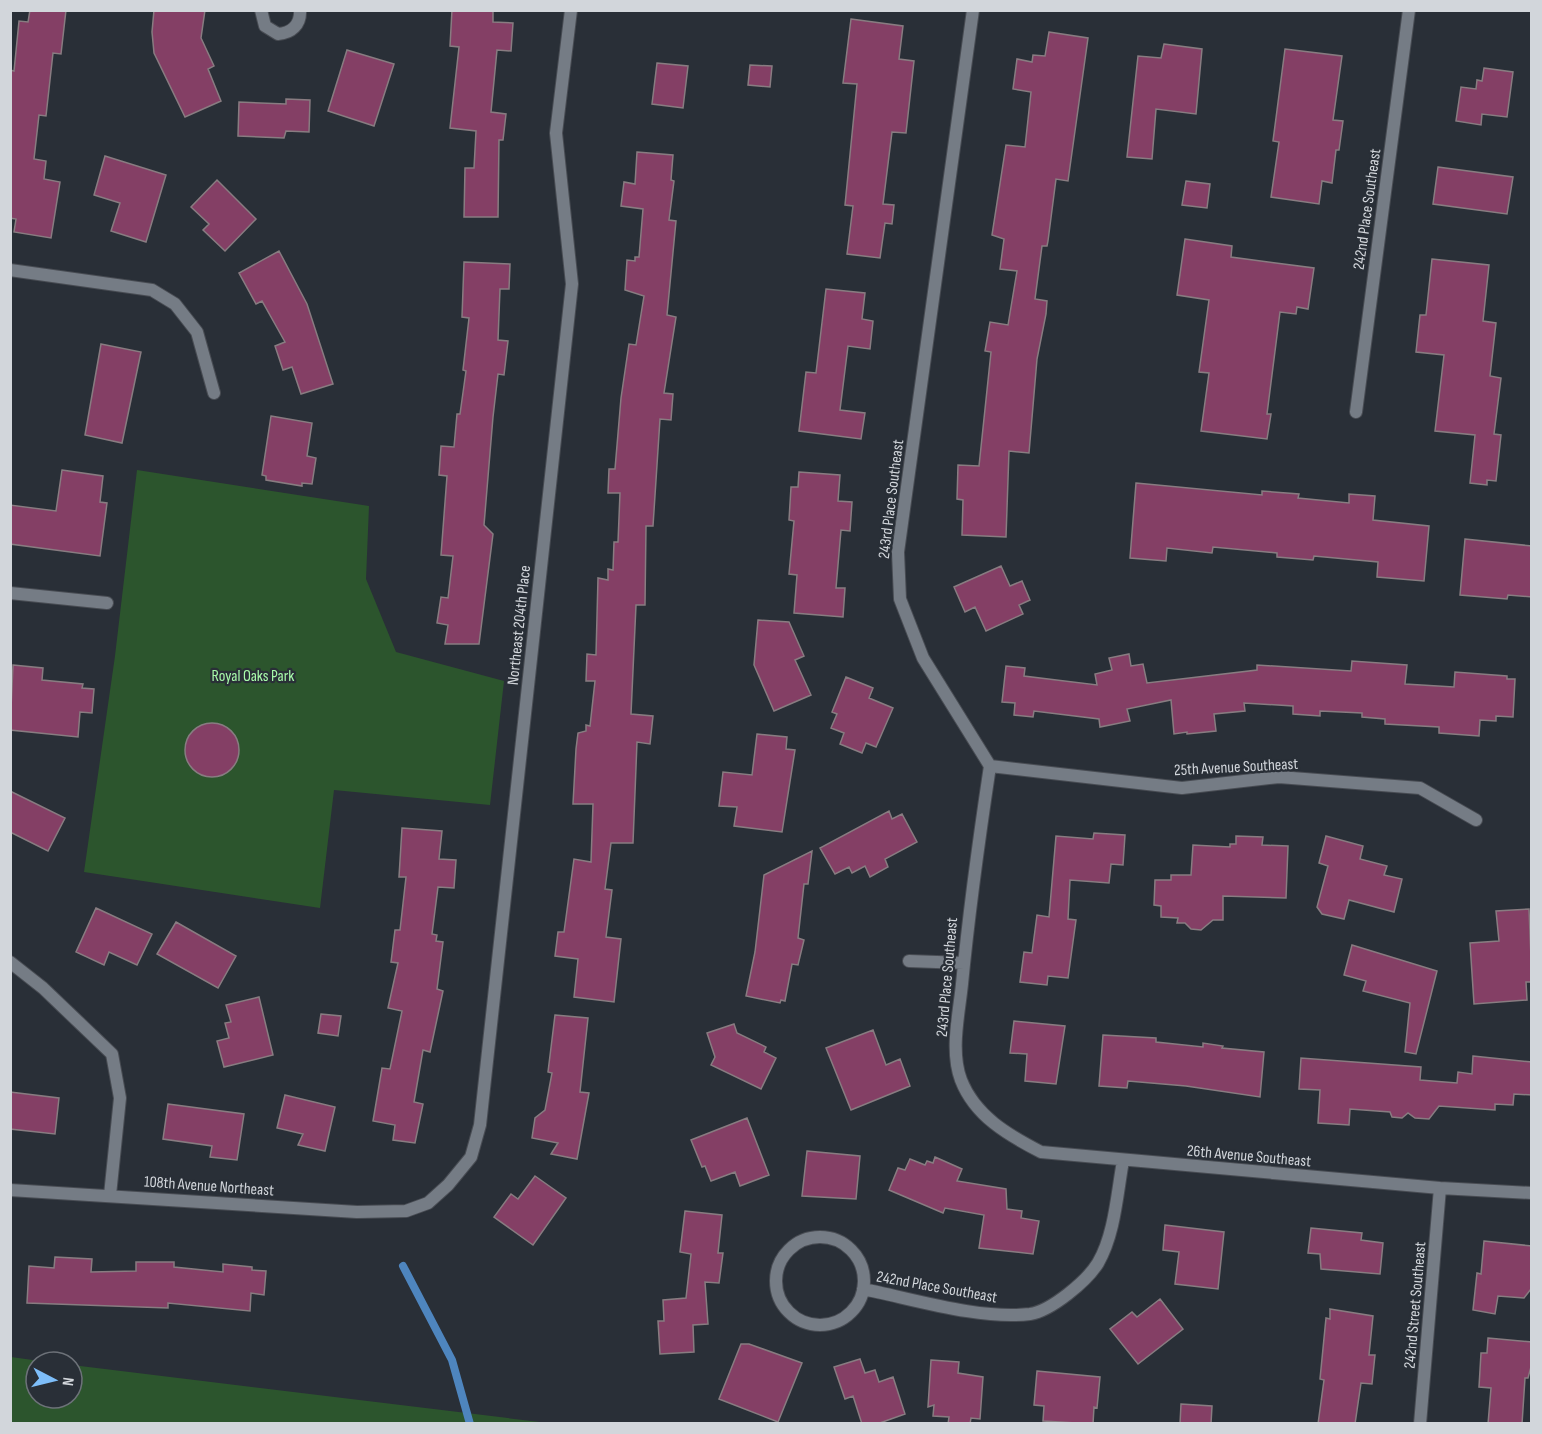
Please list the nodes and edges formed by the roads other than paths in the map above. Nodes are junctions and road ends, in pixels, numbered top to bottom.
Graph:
1 (261, 10) edge
2 (300, 10) edge
3 (571, 10) edge
4 (973, 10) edge
5 (1409, 10) edge
6 (10, 270) edge
7 (214, 393) dead end
8 (1356, 412) dead end
9 (10, 593) edge
10 (107, 603) dead end
11 (990, 766) junction
12 (1476, 820) dead end
13 (909, 961) dead end
14 (10, 962) edge
15 (964, 963) junction
16 (978, 1108) joint
17 (1123, 1161) junction
18 (1440, 1188) junction
19 (10, 1190) edge
20 (1532, 1193) edge
21 (110, 1195) junction
22 (406, 1211) joint
23 (863, 1289) junction
24 (1420, 1424) edge

1 - 2 street
3 - 22 street, Northeast 204th Place
4 - 11 street, 243rd Place Southeast
5 - 8 street, 242nd Place Southeast
6 - 7 street
9 - 10 street
11 - 12 street, 25th Avenue Southeast
11 - 15 street, 243rd Place Southeast
13 - 15 street
14 - 21 street
15 - 16 street, 243rd Place Southeast
16 - 17 street, 26th Avenue Southeast
17 - 18 street, 26th Avenue Southeast
17 - 23 street, 242nd Place Southeast
18 - 20 street, 26th Avenue Southeast
18 - 24 street, 242nd Street Southeast
19 - 21 street, 108th Avenue Northeast
21 - 22 street, 108th Avenue Northeast
23 - 23 street, 242nd Place Southeast

